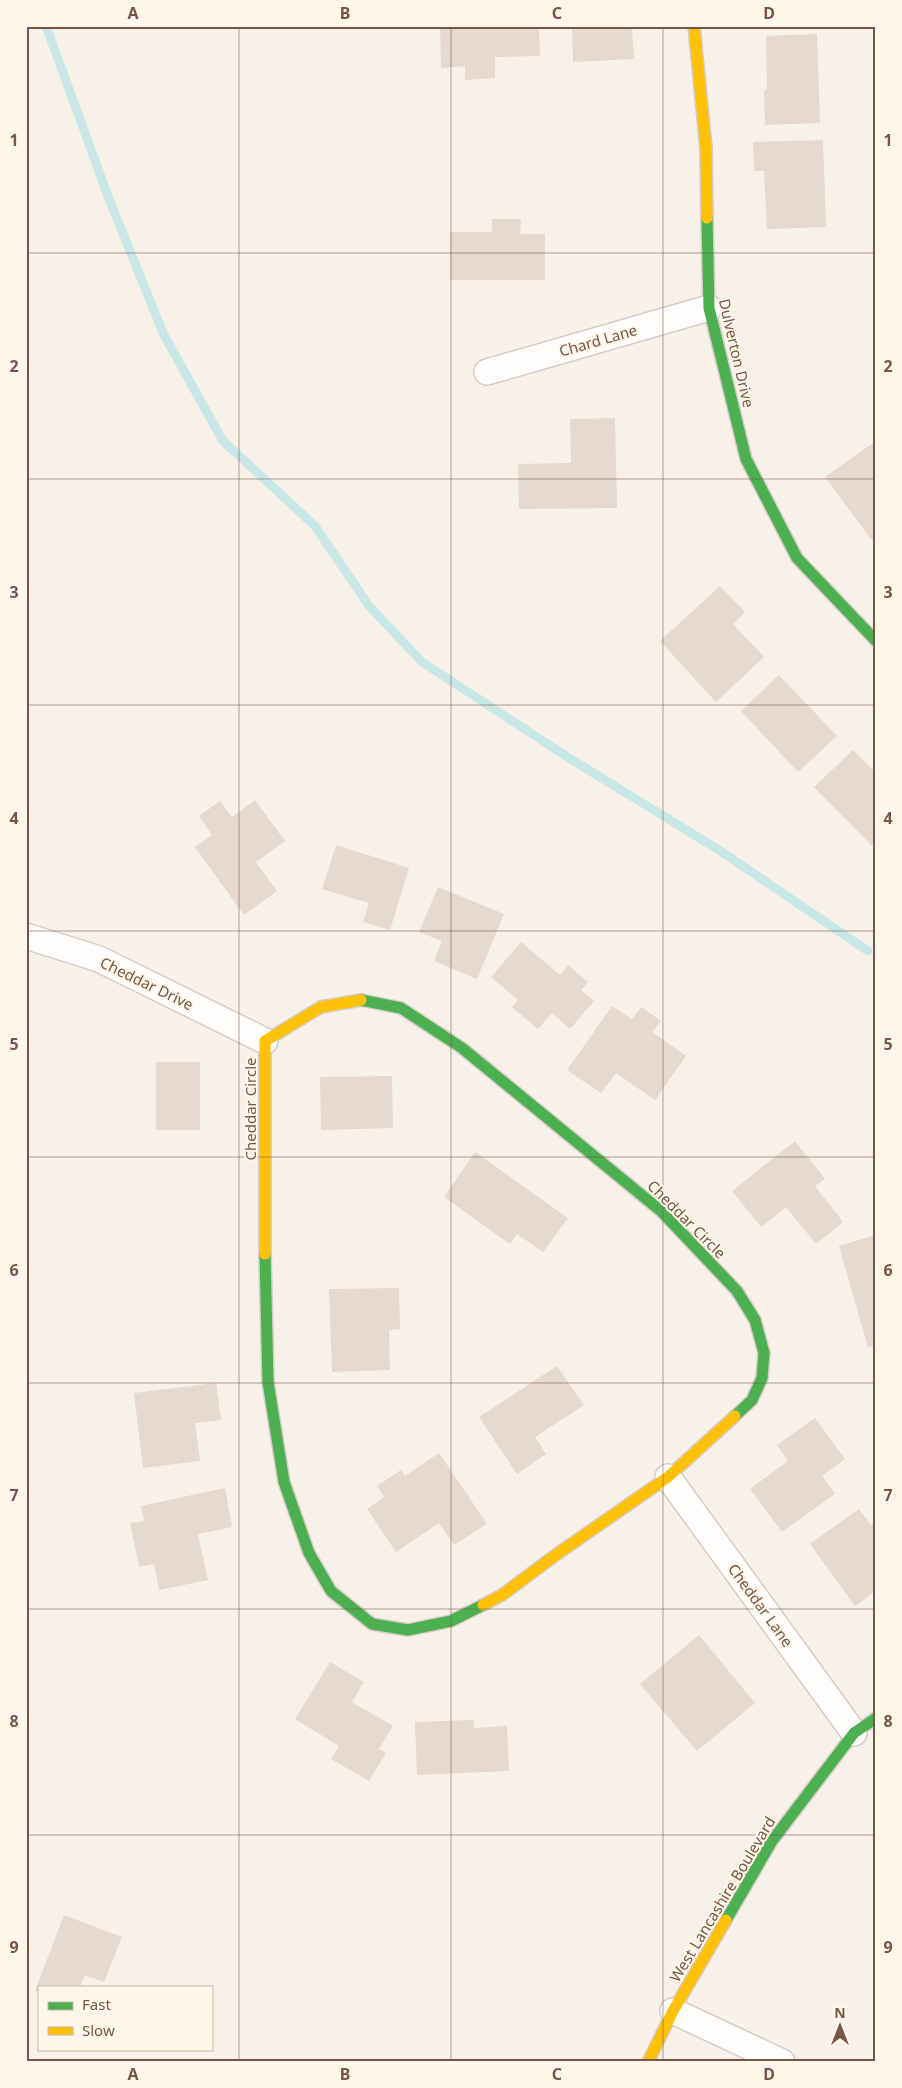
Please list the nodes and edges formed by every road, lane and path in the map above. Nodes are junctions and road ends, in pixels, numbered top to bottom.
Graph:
1 (694, 26) edge
2 (709, 308) junction
3 (487, 372) dead end
4 (876, 641) edge
5 (26, 936) edge
6 (265, 1041) junction
7 (668, 1477) junction
8 (876, 1718) edge
9 (854, 1733) junction
10 (673, 2011) junction
11 (648, 2062) edge
12 (782, 2062) edge

1 - 2 street, Dulverton Drive
2 - 3 street, Chard Lane
2 - 4 street, Dulverton Drive
5 - 6 street, Cheddar Drive
6 - 7 street, Cheddar Circle
6 - 7 street, Cheddar Circle
7 - 9 street, Cheddar Lane
8 - 9 street, West Lancashire Boulevard
9 - 10 street, West Lancashire Boulevard
10 - 11 street, West Lancashire Boulevard
10 - 12 street

